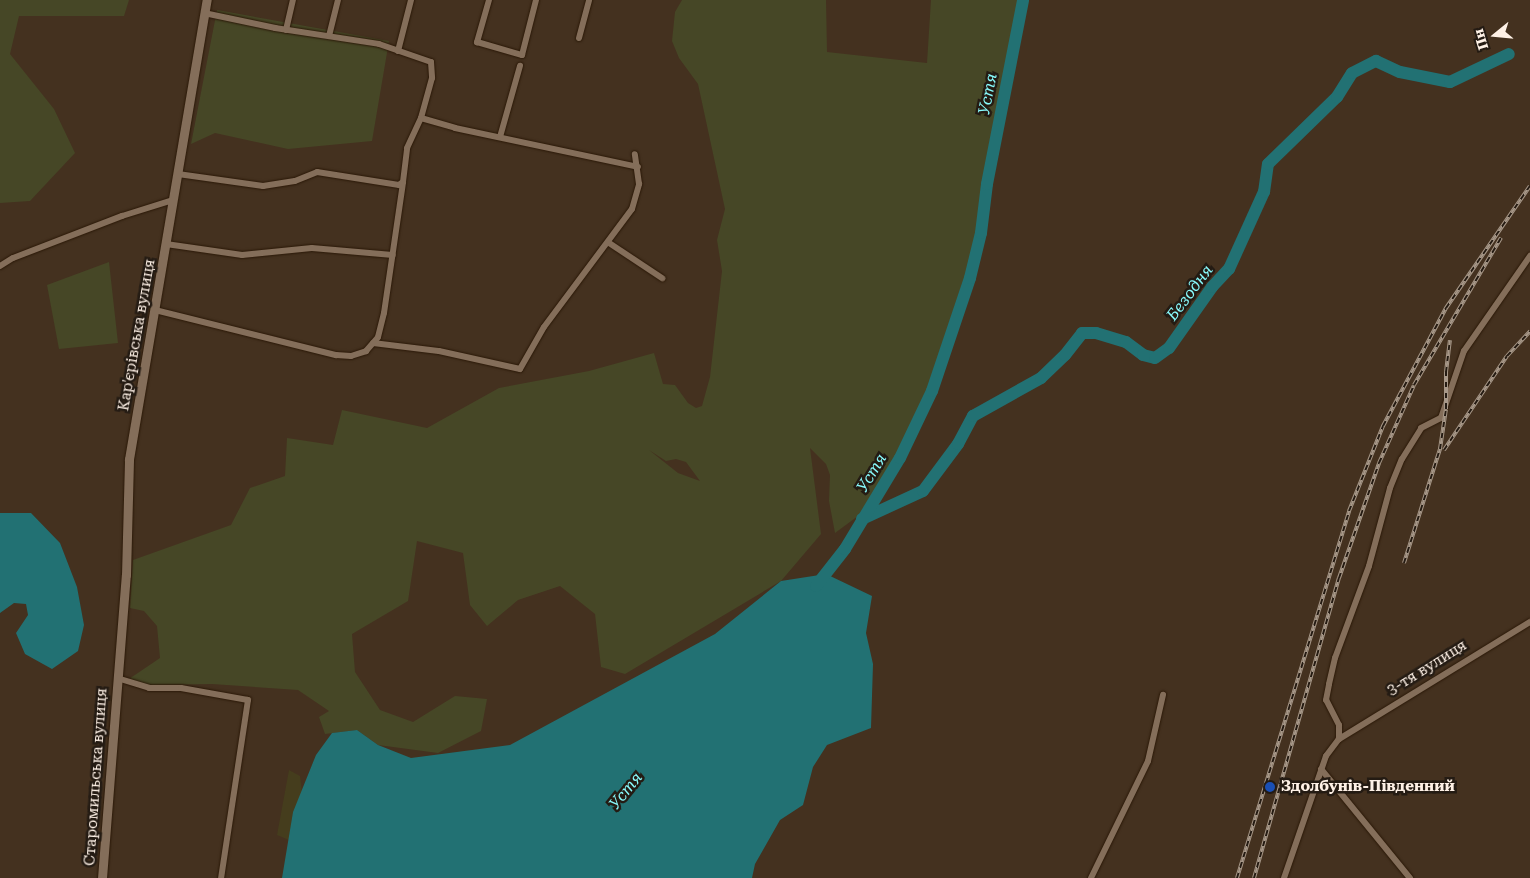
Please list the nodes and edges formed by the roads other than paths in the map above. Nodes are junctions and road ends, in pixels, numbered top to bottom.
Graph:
1 (207, 0) edge
2 (293, 0) edge
3 (338, 0) edge
4 (411, 0) edge
5 (489, 0) edge
6 (536, 0) edge
7 (589, 0) edge
8 (204, 13) junction
9 (286, 30) junction
10 (329, 36) junction
11 (579, 38) dead end
12 (398, 51) junction
13 (520, 66) dead end
14 (421, 118) junction
15 (500, 137) junction
16 (636, 154) dead end
17 (638, 168) junction
18 (178, 174) junction
19 (403, 182) junction
20 (174, 200) junction
21 (609, 243) junction
22 (166, 244) junction
23 (393, 254) junction
24 (1530, 256) edge
25 (0, 266) edge
26 (662, 278) dead end
27 (155, 310) junction
28 (373, 343) junction
29 (1530, 622) edge
30 (117, 678) junction
31 (1163, 696) dead end
32 (1339, 739) junction
33 (1321, 769) junction
34 (102, 878) edge
35 (221, 878) edge
36 (1091, 878) edge
37 (1284, 878) edge
38 (1410, 878) edge

1 - 8 street, Кар'єрівська вулиця
2 - 9 street
3 - 10 street
4 - 12 street
5 - 6 street
7 - 11 street
8 - 9 street
8 - 18 street, Кар'єрівська вулиця
9 - 10 street
10 - 12 street
12 - 14 street
13 - 15 street
14 - 15 street
14 - 19 street
15 - 17 street
16 - 17 street
17 - 21 street
18 - 19 street
18 - 20 street, Кар'єрівська вулиця
19 - 23 street
20 - 22 street, Кар'єрівська вулиця
20 - 25 street
21 - 26 street
21 - 28 street
22 - 23 street
22 - 27 street, Кар'єрівська вулиця
23 - 28 street
24 - 32 street
27 - 28 street
27 - 30 street, Кар'єрівська вулиця
29 - 32 street, 3-тя вулиця
30 - 34 street, Старомильська вулиця
30 - 35 street
31 - 36 street
32 - 33 street
33 - 37 street
33 - 38 street

